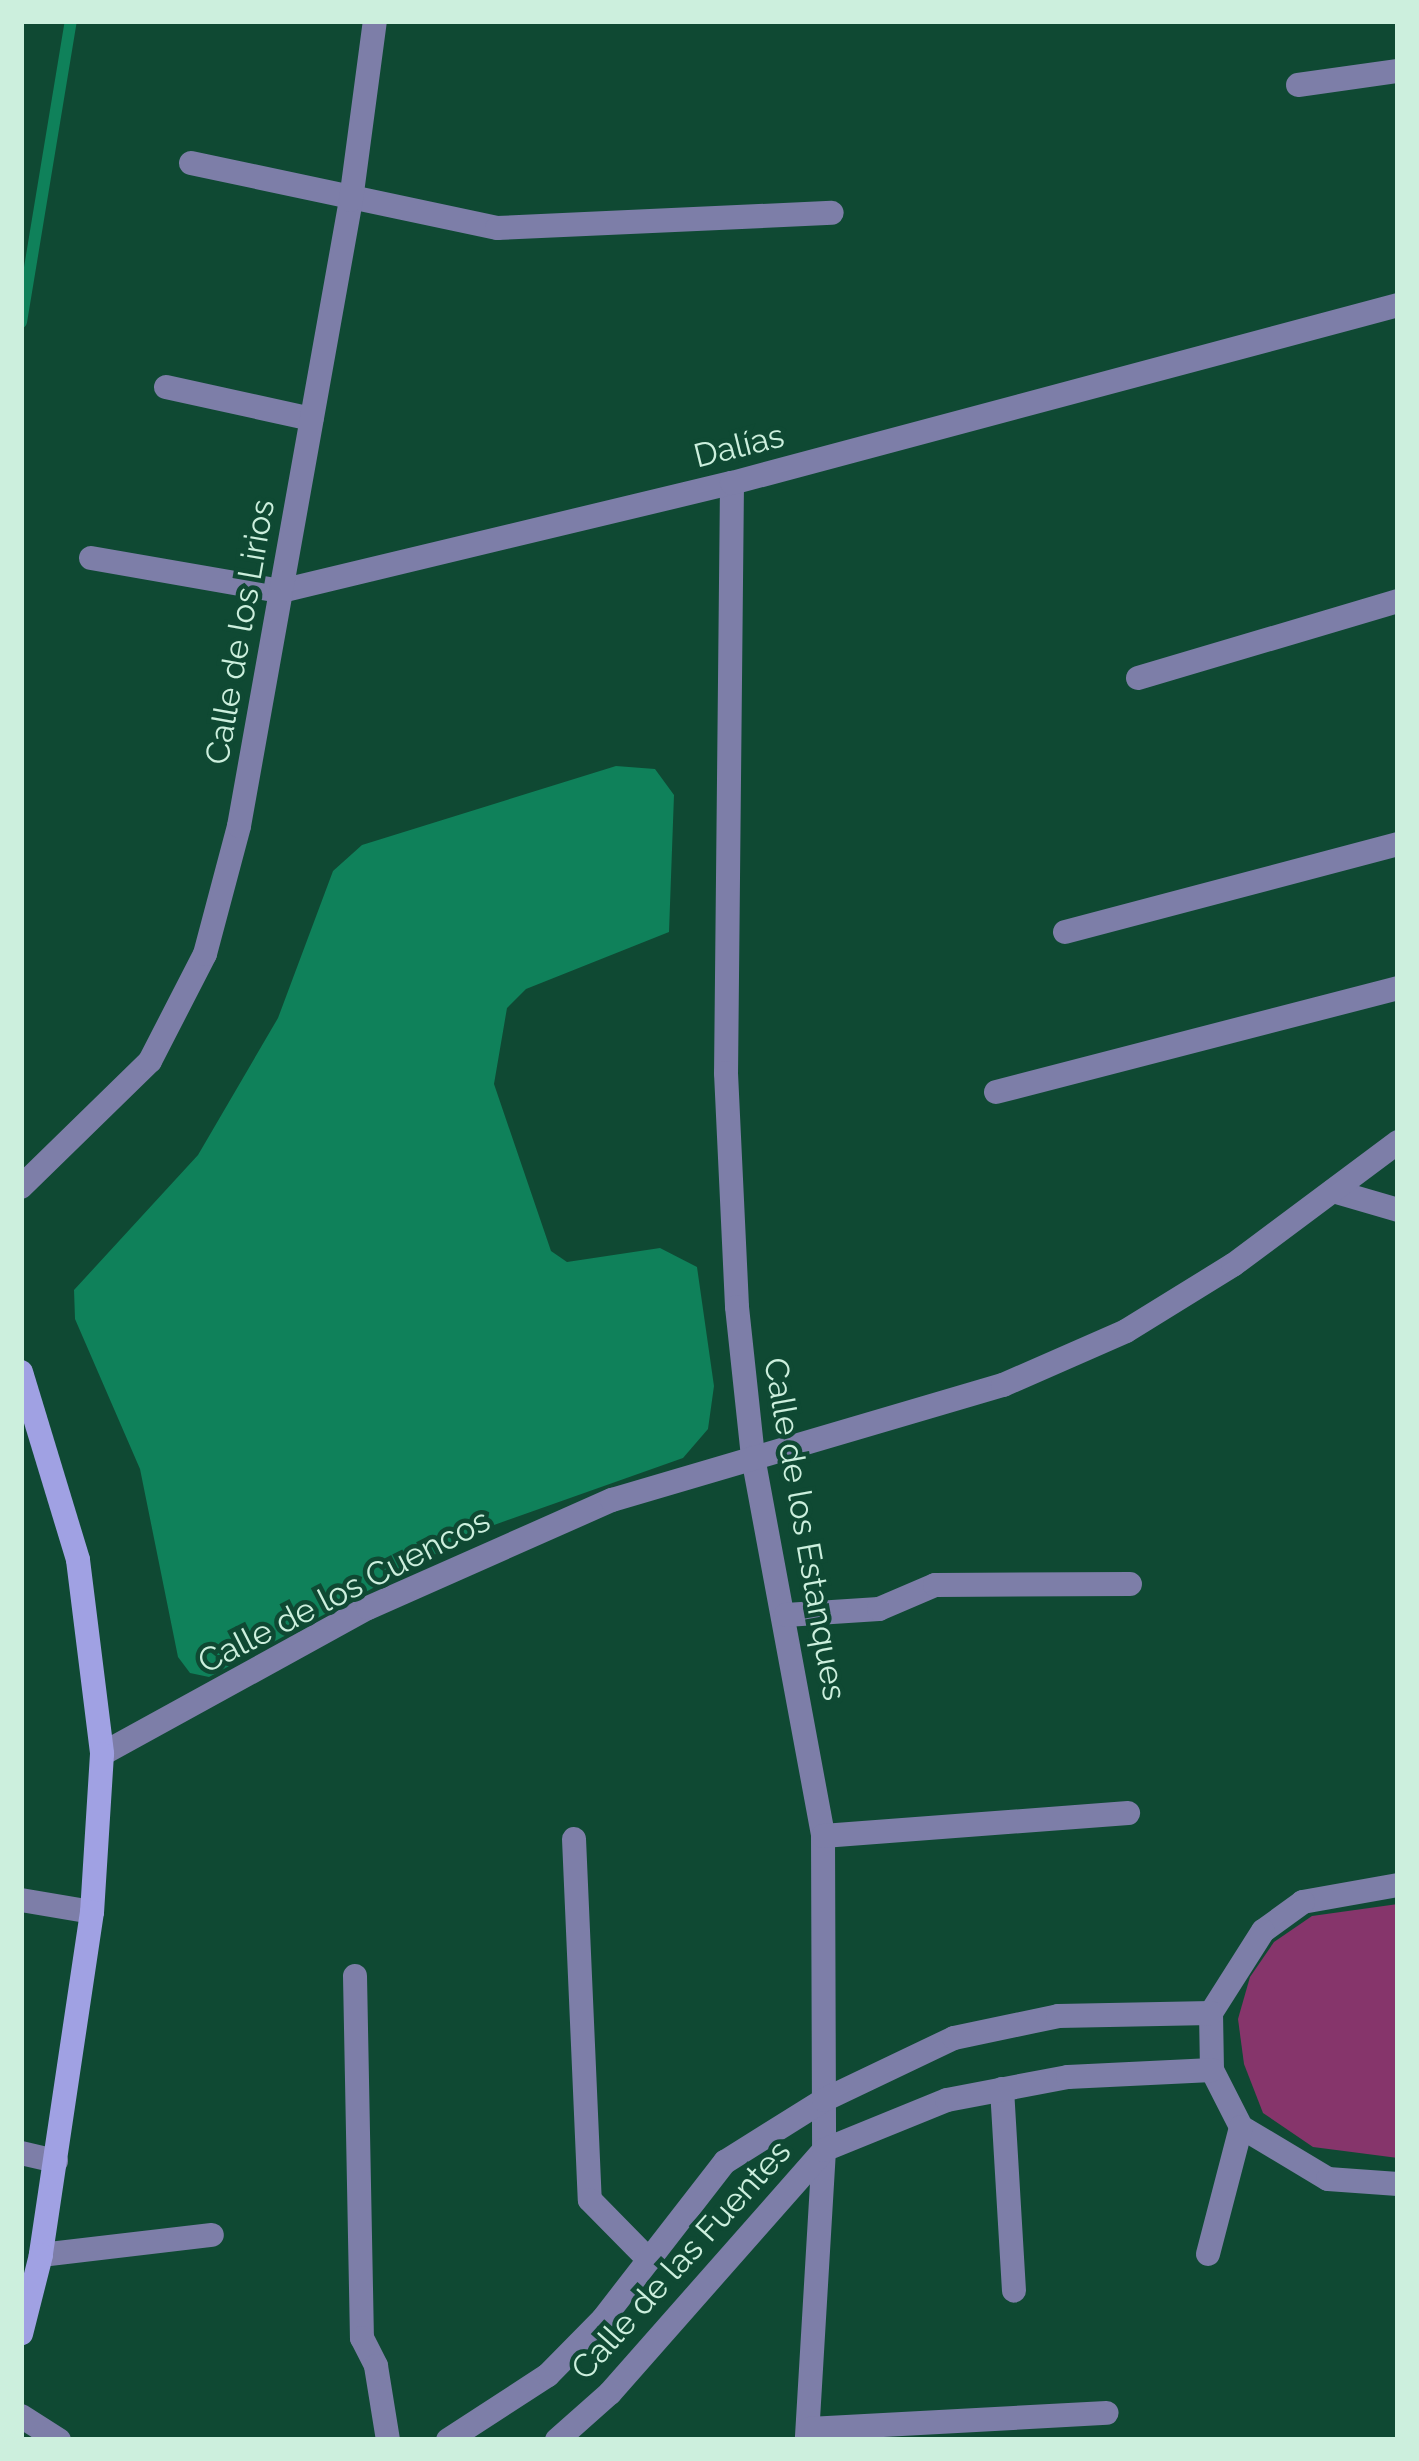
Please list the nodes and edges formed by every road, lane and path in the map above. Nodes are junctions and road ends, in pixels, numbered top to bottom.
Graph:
1 (375, 21) edge
2 (1398, 71) edge
3 (1298, 85) dead end
4 (191, 163) dead end
5 (351, 200) junction
6 (832, 213) dead end
7 (1398, 305) edge
8 (166, 387) dead end
9 (312, 419) junction
10 (732, 483) junction
11 (91, 557) dead end
12 (281, 591) junction
13 (1398, 601) edge
14 (1138, 677) dead end
15 (1398, 844) edge
16 (1065, 932) dead end
17 (1398, 988) edge
18 (996, 1092) dead end
19 (1398, 1142) edge
20 (21, 1187) edge
21 (1333, 1191) junction
22 (1398, 1210) edge
23 (21, 1372) edge
24 (753, 1457) junction
25 (1130, 1584) dead end
26 (786, 1616) junction
27 (102, 1754) junction
28 (1128, 1813) dead end
29 (823, 1836) junction
30 (574, 1839) dead end
31 (1398, 1885) edge
32 (21, 1900) edge
33 (92, 1912) junction
34 (355, 1976) dead end
35 (1211, 2013) junction
36 (1212, 2070) junction
37 (1002, 2090) junction
38 (824, 2100) junction
39 (1241, 2127) junction
40 (824, 2150) junction
41 (21, 2153) edge
42 (56, 2161) junction
43 (1398, 2184) edge
44 (212, 2235) dead end
45 (1208, 2254) dead end
46 (41, 2255) junction
47 (649, 2260) junction
48 (1014, 2291) dead end
49 (21, 2334) edge
50 (1107, 2413) dead end
51 (21, 2416) edge
52 (808, 2435) edge
53 (59, 2440) edge
54 (388, 2440) edge
55 (448, 2440) edge
56 (557, 2440) edge

1 - 5 street, Calle de los Lirios
2 - 3 street
4 - 5 street
5 - 6 street
5 - 9 street, Calle de los Lirios
7 - 10 street, Dalías
8 - 9 street
9 - 12 street, Calle de los Lirios
10 - 12 street, Dalías
10 - 24 street, Calle de los Estanques
11 - 12 street, Dalías
12 - 20 street, Calle de los Lirios
13 - 14 street
15 - 16 street
17 - 18 street
19 - 21 street, Calle de los Cuencos
21 - 22 street
21 - 24 street, Calle de los Cuencos
23 - 27 street
24 - 26 street, Calle de los Estanques
24 - 27 street, Calle de los Cuencos
25 - 26 street
26 - 29 street, Calle de los Estanques
27 - 33 street
28 - 29 street
29 - 38 street, Calle de los Estanques
30 - 47 street
31 - 35 street
32 - 33 street
33 - 42 street
34 - 54 street
35 - 36 street
35 - 38 street, Calle de las Fuentes
36 - 37 street, Calle de las Fuentes
36 - 39 street
37 - 40 street, Calle de las Fuentes
37 - 48 street
38 - 40 street, Calle de los Estanques
38 - 47 street, Calle de las Fuentes
39 - 43 street
39 - 45 street
40 - 52 street, Calle de los Estanques
40 - 56 street, Calle de las Fuentes
41 - 42 street
42 - 46 street
44 - 46 street
46 - 49 street
47 - 55 street, Calle de las Fuentes
50 - 52 street
51 - 53 street

